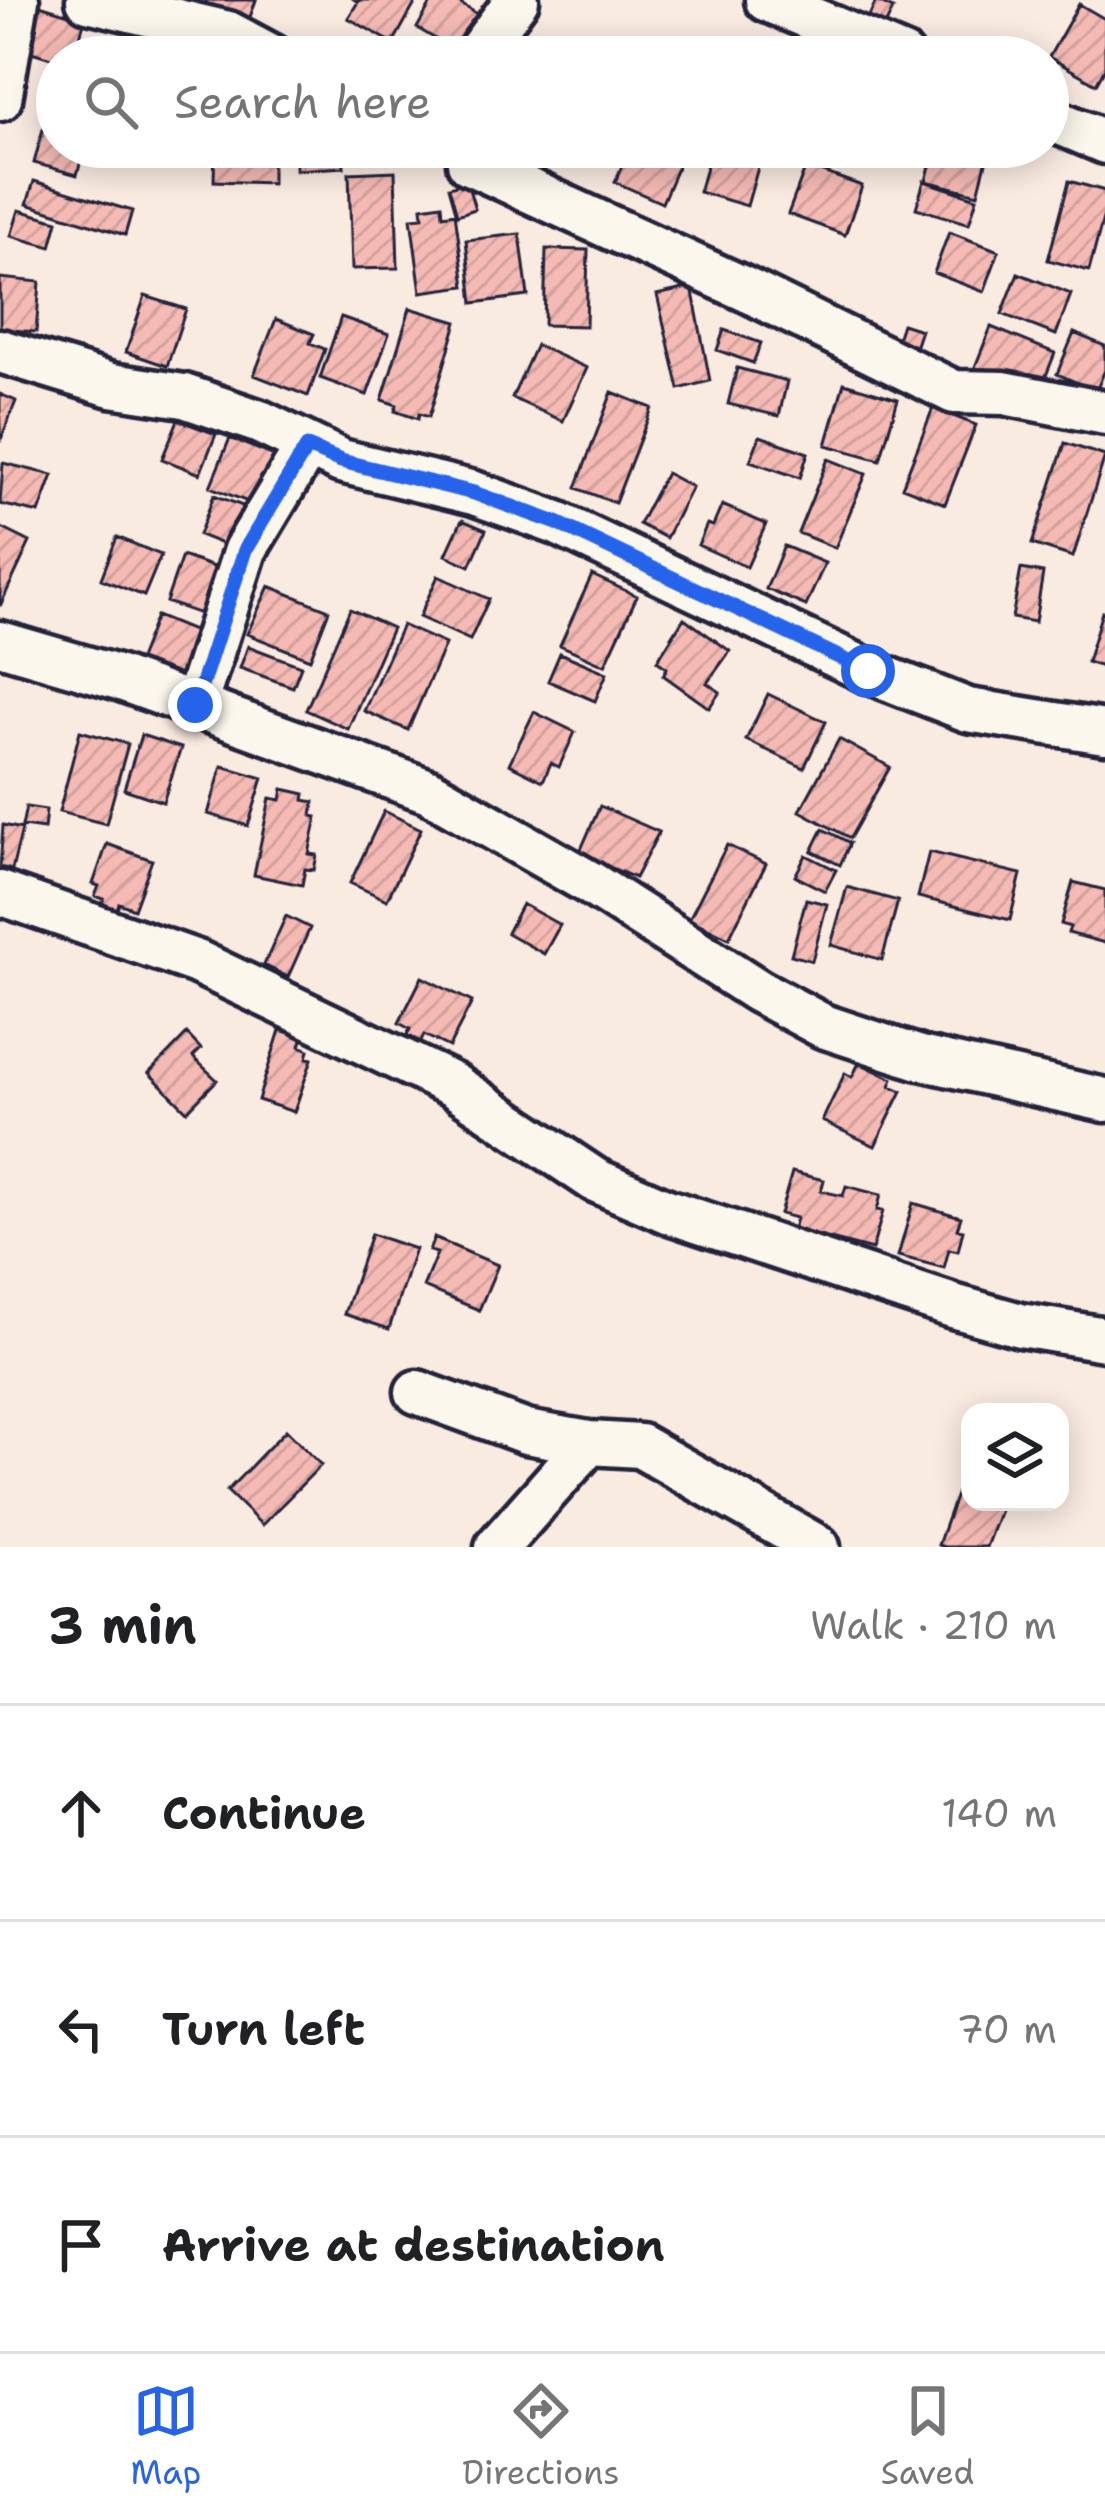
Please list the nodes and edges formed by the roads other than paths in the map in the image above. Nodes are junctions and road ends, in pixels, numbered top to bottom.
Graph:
1 (17, 0) edge
2 (88, 0) edge
3 (517, 0) edge
4 (767, 0) edge
5 (234, 36) edge
6 (490, 36) edge
7 (853, 36) edge
8 (0, 99) edge
9 (1069, 127) edge
10 (1105, 142) edge
11 (493, 168) edge
12 (0, 352) edge
13 (1105, 413) edge
14 (307, 447) junction
15 (0, 643) edge
16 (195, 705) junction
17 (1105, 733) edge
18 (0, 893) edge
19 (1105, 1100) edge
20 (1105, 1340) edge
21 (417, 1392) dead end
22 (589, 1442) junction
23 (497, 1547) edge
24 (818, 1547) edge

1 - 8 street
2 - 5 street
3 - 6 street
4 - 7 street
9 - 10 street
11 - 13 street
12 - 14 street
14 - 16 street
14 - 17 street
15 - 16 street
16 - 19 street
18 - 20 street
21 - 22 street
22 - 23 street
22 - 24 street

